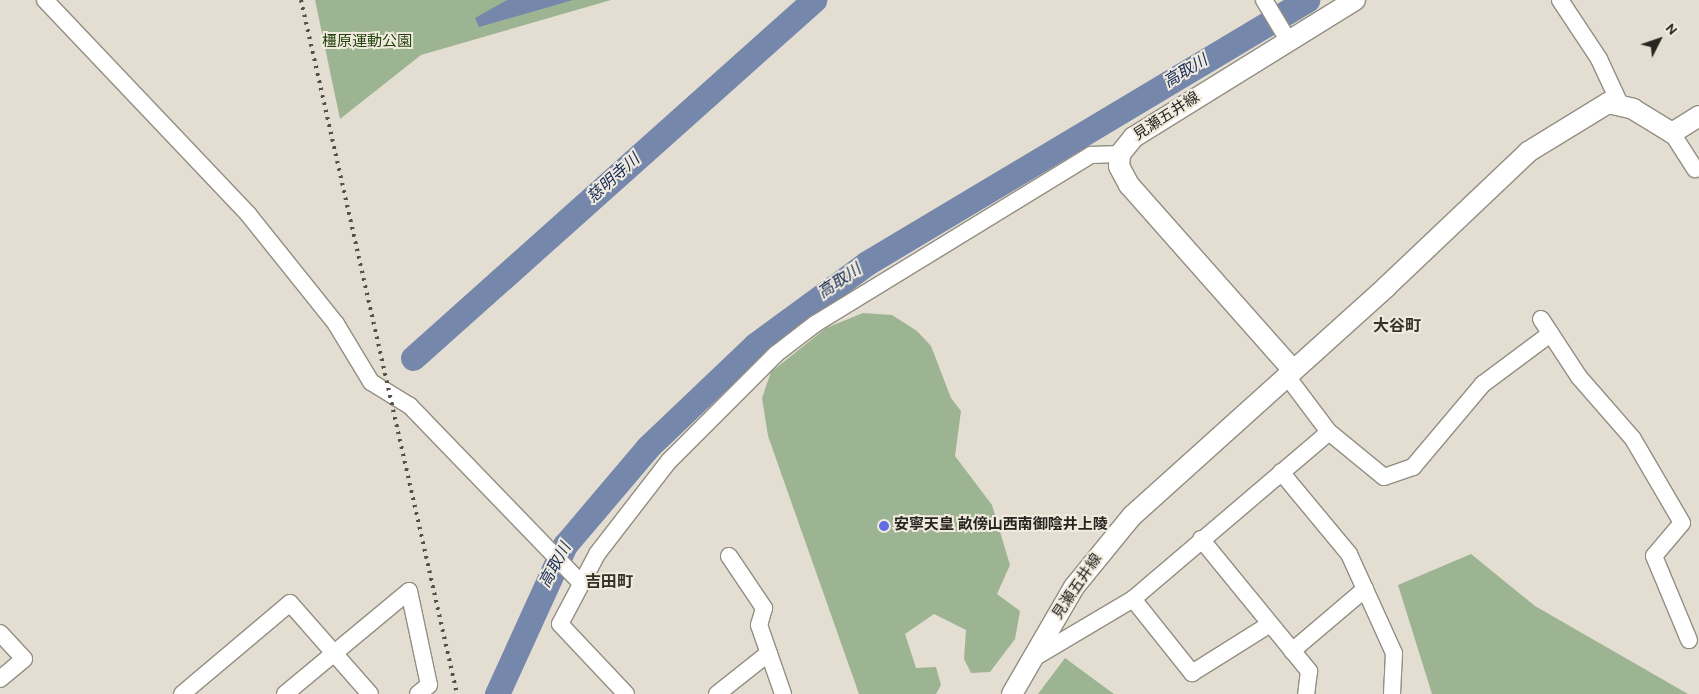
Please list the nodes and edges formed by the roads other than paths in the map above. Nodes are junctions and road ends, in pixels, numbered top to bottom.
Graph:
1 (45, 0) edge
2 (1264, 0) edge
3 (1355, 0) edge
4 (1560, 0) edge
5 (1286, 37) junction
6 (1620, 104) junction
7 (1699, 116) edge
8 (1672, 133) junction
9 (1120, 154) junction
10 (1695, 169) dead end
11 (1541, 320) dead end
12 (1550, 334) junction
13 (1289, 372) junction
14 (1329, 432) junction
15 (1281, 472) junction
16 (1201, 539) junction
17 (729, 556) dead end
18 (576, 578) junction
19 (1364, 589) junction
20 (1133, 599) junction
21 (1270, 624) junction
22 (0, 633) edge
23 (1690, 640) dead end
24 (1292, 651) junction
25 (769, 653) junction
26 (332, 654) junction
27 (1037, 656) junction
28 (0, 679) edge
29 (182, 694) edge
30 (285, 694) edge
31 (370, 694) edge
32 (418, 694) edge
33 (626, 694) edge
34 (717, 694) edge
35 (783, 694) edge
36 (1012, 694) edge
37 (1306, 694) edge
38 (1392, 694) edge

1 - 18 street
2 - 5 street
3 - 5 main road, 見瀬五井線
4 - 6 street
5 - 9 main road, 見瀬五井線
6 - 8 main road
6 - 13 main road, 見瀬五井線
7 - 8 main road
8 - 10 street
9 - 13 main road, 見瀬五井線
9 - 18 street
11 - 12 street
12 - 14 street
12 - 23 street
13 - 14 street
13 - 27 main road, 見瀬五井線
14 - 15 street
15 - 16 street
15 - 19 street
16 - 20 street
16 - 21 street
17 - 25 street
18 - 33 street
19 - 24 street
19 - 38 street
20 - 21 street
20 - 27 street
21 - 24 street
22 - 28 street
24 - 37 street
25 - 34 street
25 - 35 street
26 - 29 street
26 - 30 street
26 - 31 street
26 - 32 street
27 - 36 main road, 見瀬五井線

